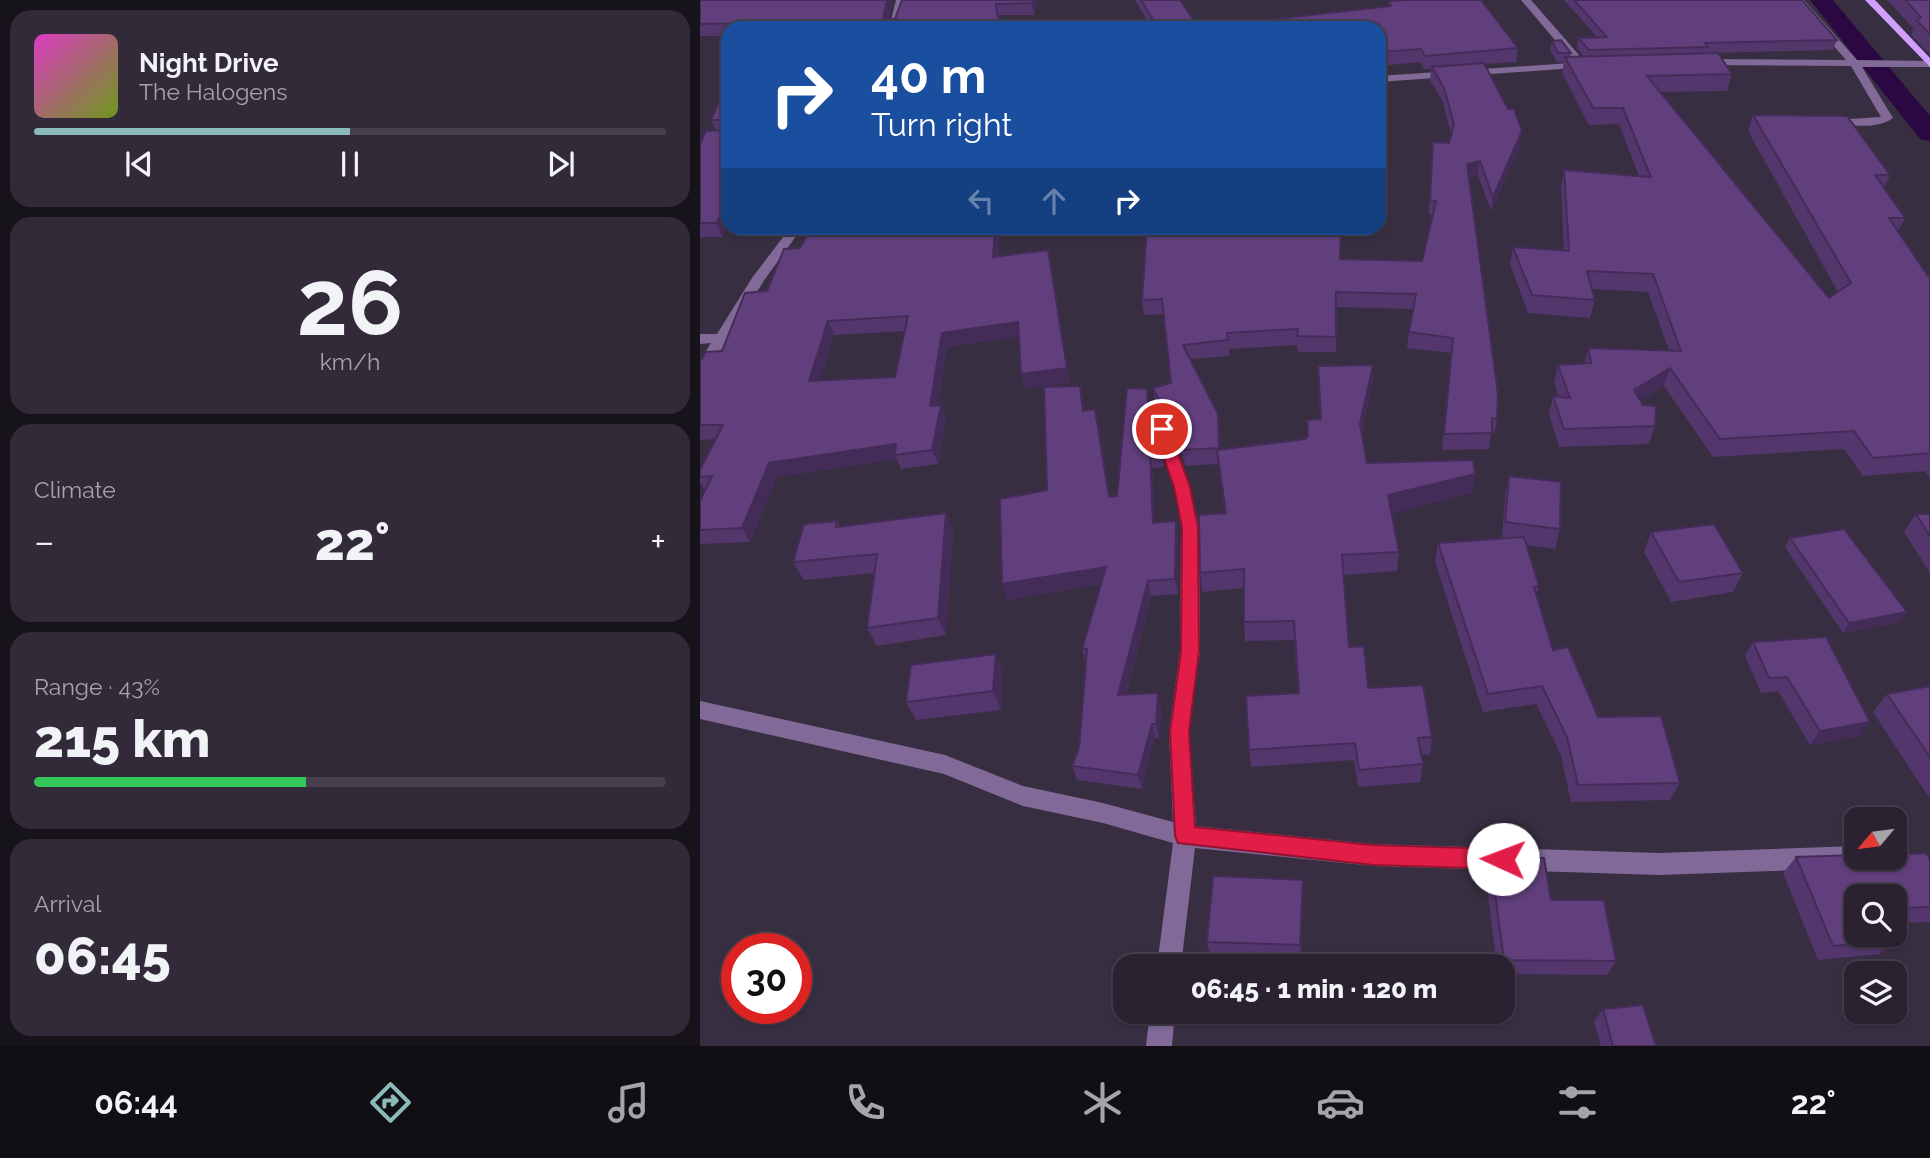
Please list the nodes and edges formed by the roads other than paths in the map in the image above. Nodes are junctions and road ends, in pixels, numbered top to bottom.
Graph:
1 (901, 0) edge
2 (1526, 0) edge
3 (1799, 0) edge
4 (1870, 0) edge
5 (896, 21) edge
6 (1928, 60) edge
7 (1683, 62) edge
8 (1861, 64) junction
9 (1581, 65) junction
10 (1594, 65) edge
11 (1386, 79) edge
12 (1849, 122) edge
13 (791, 235) edge
14 (722, 338) junction
15 (700, 339) edge
16 (700, 373) edge
17 (1162, 429) dead end
18 (700, 710) edge
19 (1185, 836) junction
20 (1844, 857) edge
21 (1170, 954) edge
22 (1162, 1024) edge
23 (1159, 1046) edge

1 - 5 street
2 - 9 street
3 - 8 street
4 - 6 main road
6 - 8 street
7 - 8 street
8 - 12 street
9 - 10 street
9 - 11 street
13 - 14 street
14 - 15 street
14 - 16 street
17 - 19 street
18 - 19 street
19 - 20 street
19 - 21 street
22 - 23 street

